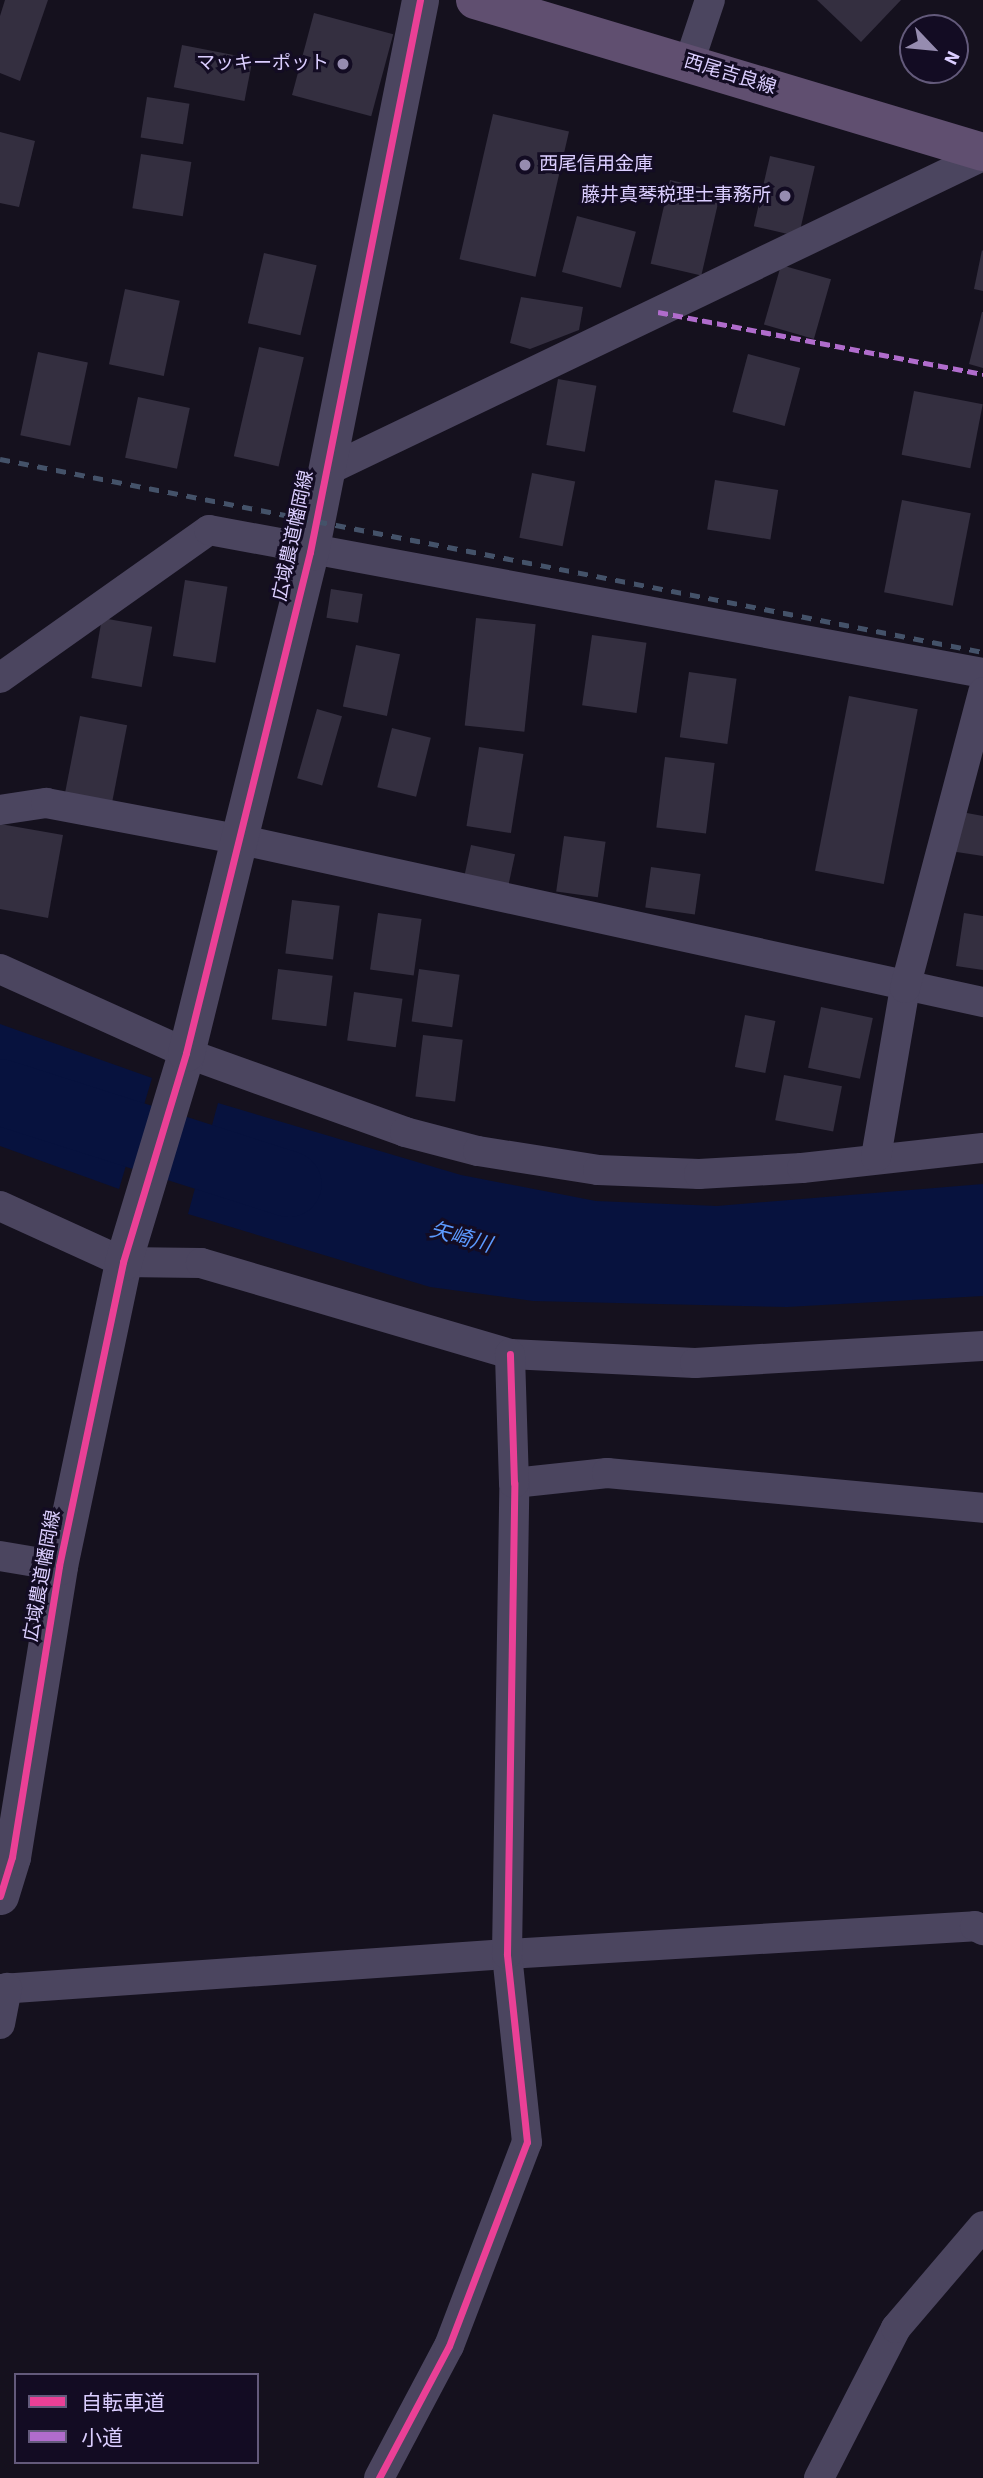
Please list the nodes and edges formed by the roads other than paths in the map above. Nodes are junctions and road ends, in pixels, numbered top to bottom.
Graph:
1 (420, 0) edge
2 (475, 0) edge
3 (710, 0) edge
4 (689, 63) junction
5 (983, 154) edge
6 (324, 472) junction
7 (310, 552) junction
8 (983, 673) edge
9 (0, 678) edge
10 (983, 692) edge
11 (0, 810) edge
12 (237, 839) junction
13 (0, 969) edge
14 (905, 988) junction
15 (983, 1002) edge
16 (182, 1063) junction
17 (983, 1148) edge
18 (876, 1157) junction
19 (0, 1206) edge
20 (123, 1262) junction
21 (983, 1346) edge
22 (510, 1354) junction
23 (514, 1483) junction
24 (983, 1508) edge
25 (0, 1556) edge
26 (59, 1566) junction
27 (0, 1896) edge
28 (983, 1930) edge
29 (508, 1954) junction
30 (4, 1988) edge
31 (0, 2024) edge
32 (983, 2226) edge
33 (379, 2478) edge
34 (819, 2478) edge

1 - 6 street, 広域農道幡岡線
2 - 4 main road, 西尾吉良線
3 - 4 street
4 - 5 main road, 西尾吉良線
5 - 6 street
6 - 7 street, 広域農道幡岡線
7 - 8 street
7 - 9 street
7 - 12 street, 広域農道幡岡線
10 - 14 street
11 - 12 street
12 - 14 street
12 - 16 street, 広域農道幡岡線
13 - 16 street
14 - 15 street
14 - 18 street
16 - 18 street
16 - 20 street, 広域農道幡岡線
17 - 18 street
19 - 20 street
20 - 22 street
20 - 26 street, 広域農道幡岡線
21 - 22 street
22 - 23 street
23 - 24 street
23 - 29 street
25 - 26 street
26 - 27 street, 広域農道幡岡線
28 - 29 street
29 - 30 street
29 - 33 street
30 - 31 street
32 - 34 street

